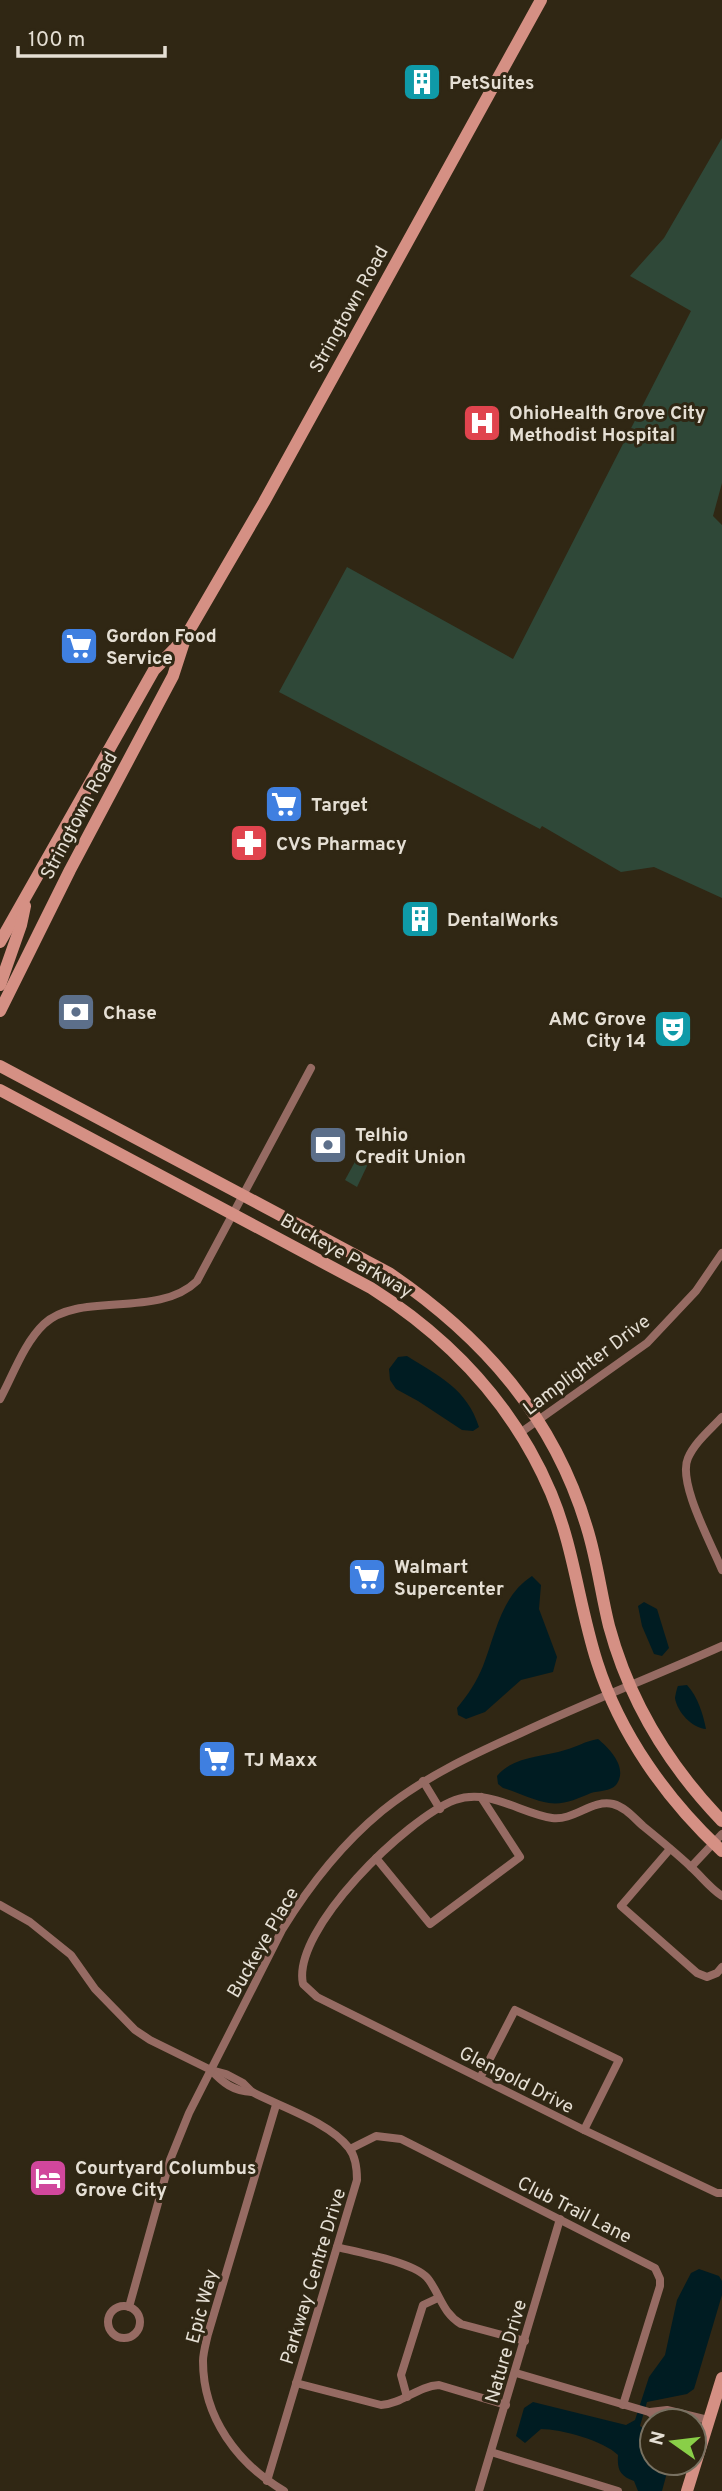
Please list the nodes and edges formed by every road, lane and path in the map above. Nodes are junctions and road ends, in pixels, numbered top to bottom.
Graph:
1 (541, 0) edge
2 (187, 636) junction
3 (28, 892) junction
4 (0, 942) edge
5 (0, 985) edge
6 (0, 1012) edge
7 (0, 1066) edge
8 (311, 1068) dead end
9 (0, 1090) edge
10 (243, 1194) junction
11 (233, 1213) junction
12 (722, 1253) edge
13 (0, 1399) edge
14 (722, 1417) edge
15 (538, 1421) junction
16 (520, 1433) junction
17 (722, 1570) edge
18 (722, 1646) edge
19 (630, 1686) junction
20 (609, 1694) junction
21 (423, 1781) junction
22 (481, 1797) junction
23 (440, 1809) junction
24 (722, 1821) edge
25 (719, 1843) edge
26 (670, 1849) junction
27 (376, 1858) junction
28 (691, 1867) junction
29 (722, 1896) edge
30 (0, 1905) edge
31 (722, 1967) edge
32 (211, 2070) junction
33 (480, 2078) junction
34 (276, 2105) junction
35 (584, 2130) junction
36 (350, 2149) junction
37 (722, 2193) edge
38 (560, 2219) junction
39 (337, 2247) junction
40 (438, 2298) junction
41 (129, 2307) junction
42 (525, 2341) junction
43 (516, 2373) junction
44 (722, 2378) edge
45 (296, 2383) junction
46 (407, 2397) junction
47 (506, 2405) junction
48 (623, 2405) junction
49 (638, 2409) edge
50 (708, 2420) edge
51 (491, 2452) junction
52 (267, 2481) junction
53 (284, 2491) edge
54 (479, 2491) edge
55 (618, 2491) edge

1 - 2 street, Stringtown Road
2 - 3 street, Stringtown Road
2 - 6 street, Stringtown Road
3 - 4 street, Stringtown Road
3 - 5 street
7 - 10 street, Buckeye Parkway
8 - 10 street
9 - 11 street, Buckeye Parkway
10 - 11 street
10 - 15 street, Buckeye Parkway
11 - 13 street
11 - 16 street, Buckeye Parkway
12 - 15 street, Lamplighter Drive
14 - 17 street
15 - 16 street, Lamplighter Drive
15 - 19 street, Buckeye Parkway
16 - 20 street, Buckeye Parkway
18 - 19 street, Buckeye Place
19 - 20 street, Buckeye Place
19 - 24 street, Buckeye Parkway
20 - 21 street, Buckeye Place
20 - 25 street, Buckeye Parkway
21 - 23 street
21 - 32 street, Buckeye Place
22 - 23 street
22 - 26 street
22 - 27 street
23 - 27 street
25 - 28 street
26 - 28 street
26 - 31 street
27 - 33 street, Glengold Drive
28 - 29 street
30 - 32 street
32 - 34 street
32 - 41 street, Buckeye Place
33 - 35 street, Glengold Drive
33 - 35 street
34 - 36 street
34 - 52 street, Epic Way
35 - 37 street, Glengold Drive
36 - 38 street, Club Trail Lane
36 - 39 street, Parkway Centre Drive
38 - 42 street, Nature Drive
38 - 48 street, Club Trail Lane
39 - 40 street
39 - 45 street, Parkway Centre Drive
40 - 42 street
40 - 46 street
41 - 41 street, Buckeye Place
42 - 43 street, Nature Drive
43 - 47 street, Nature Drive
43 - 48 street
44 - 50 street
45 - 46 street
45 - 52 street, Parkway Centre Drive
46 - 47 street
47 - 51 street, Nature Drive
48 - 49 street
51 - 54 street, Nature Drive
51 - 55 street
52 - 53 street, Epic Way

